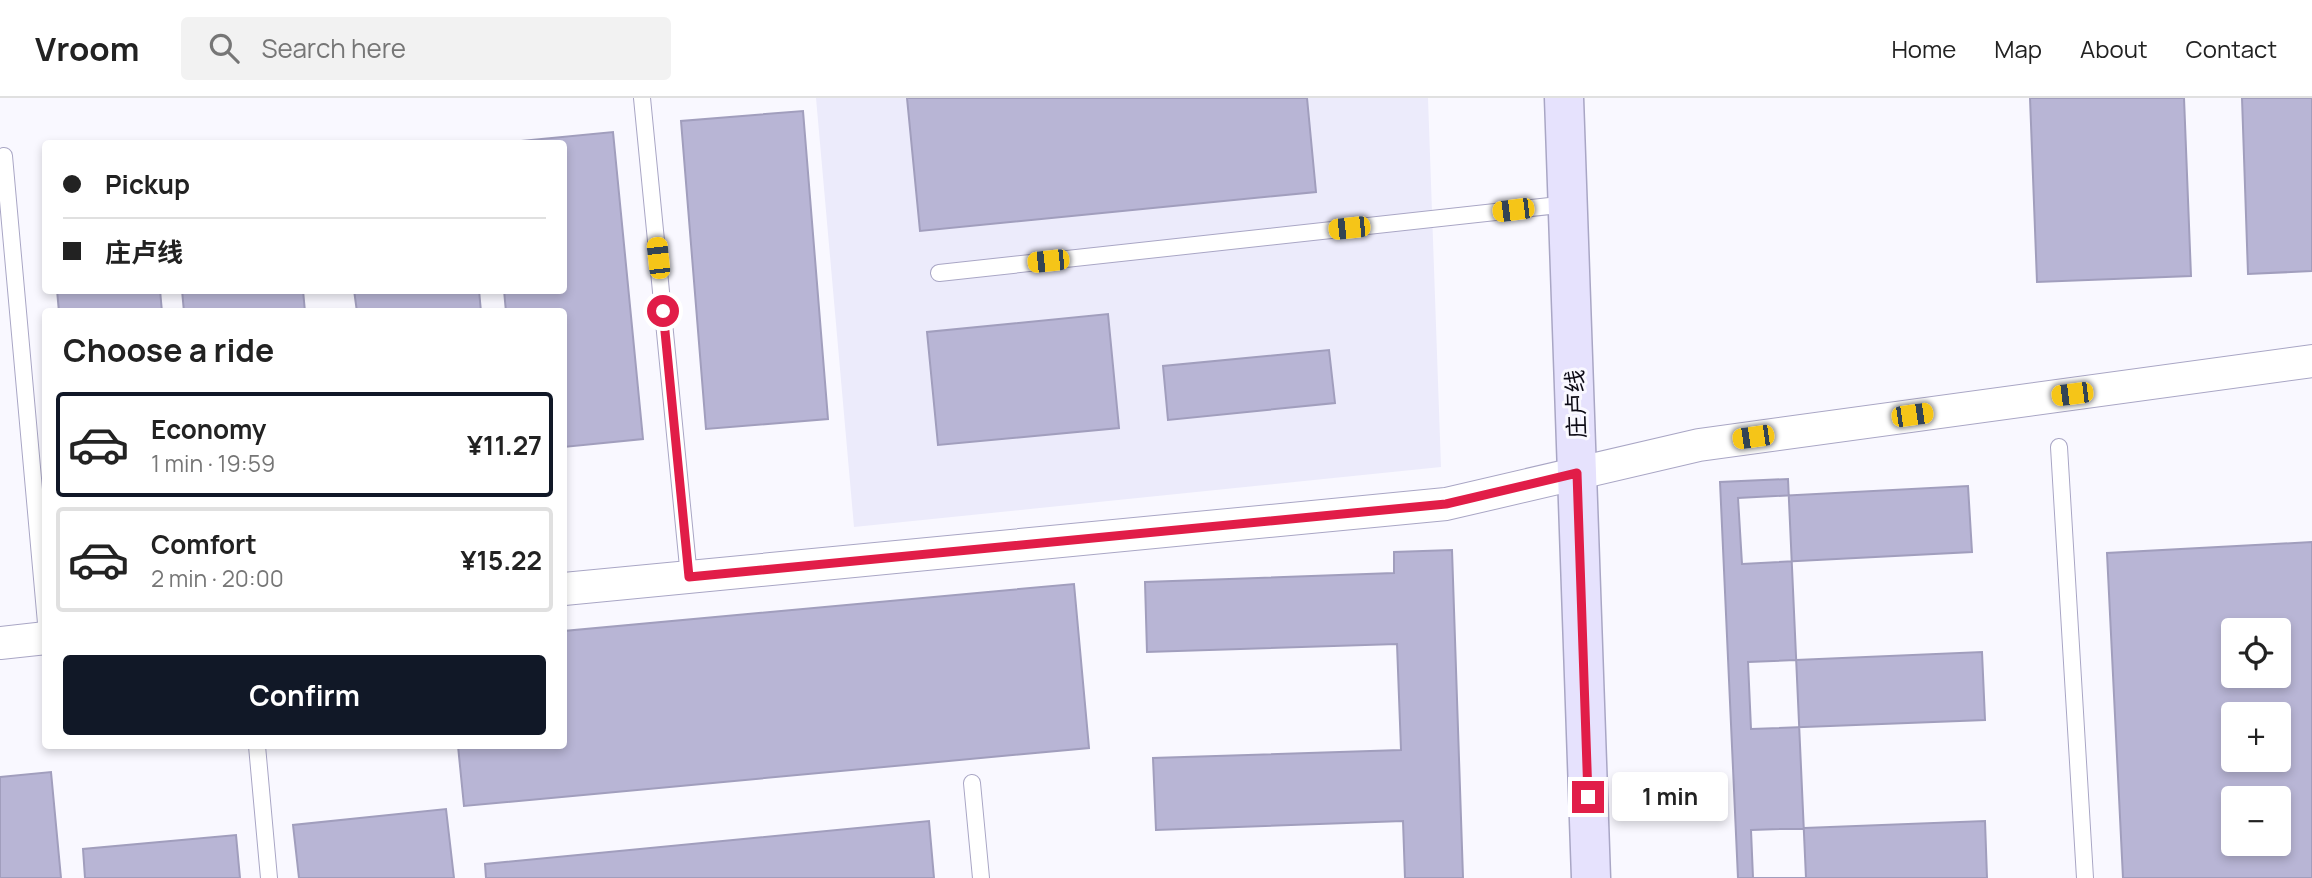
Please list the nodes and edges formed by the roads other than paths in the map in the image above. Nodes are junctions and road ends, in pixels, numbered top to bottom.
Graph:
1 (642, 98) edge
2 (1564, 98) edge
3 (4, 156) dead end
4 (1568, 204) junction
5 (939, 273) dead end
6 (2312, 361) edge
7 (2059, 447) dead end
8 (1577, 473) junction
9 (689, 577) junction
10 (42, 579) edge
11 (567, 589) edge
12 (42, 638) edge
13 (0, 643) edge
14 (257, 749) edge
15 (972, 783) dead end
16 (268, 878) edge
17 (981, 878) edge
18 (1591, 878) edge
19 (2085, 878) edge

1 - 9 lane
2 - 4 main road, 庄卢线
3 - 10 lane
4 - 5 lane
4 - 8 main road, 庄卢线
6 - 8 street
7 - 19 lane
8 - 9 street
8 - 18 main road, 庄卢线
9 - 11 street
12 - 13 street
14 - 16 lane
15 - 17 lane

